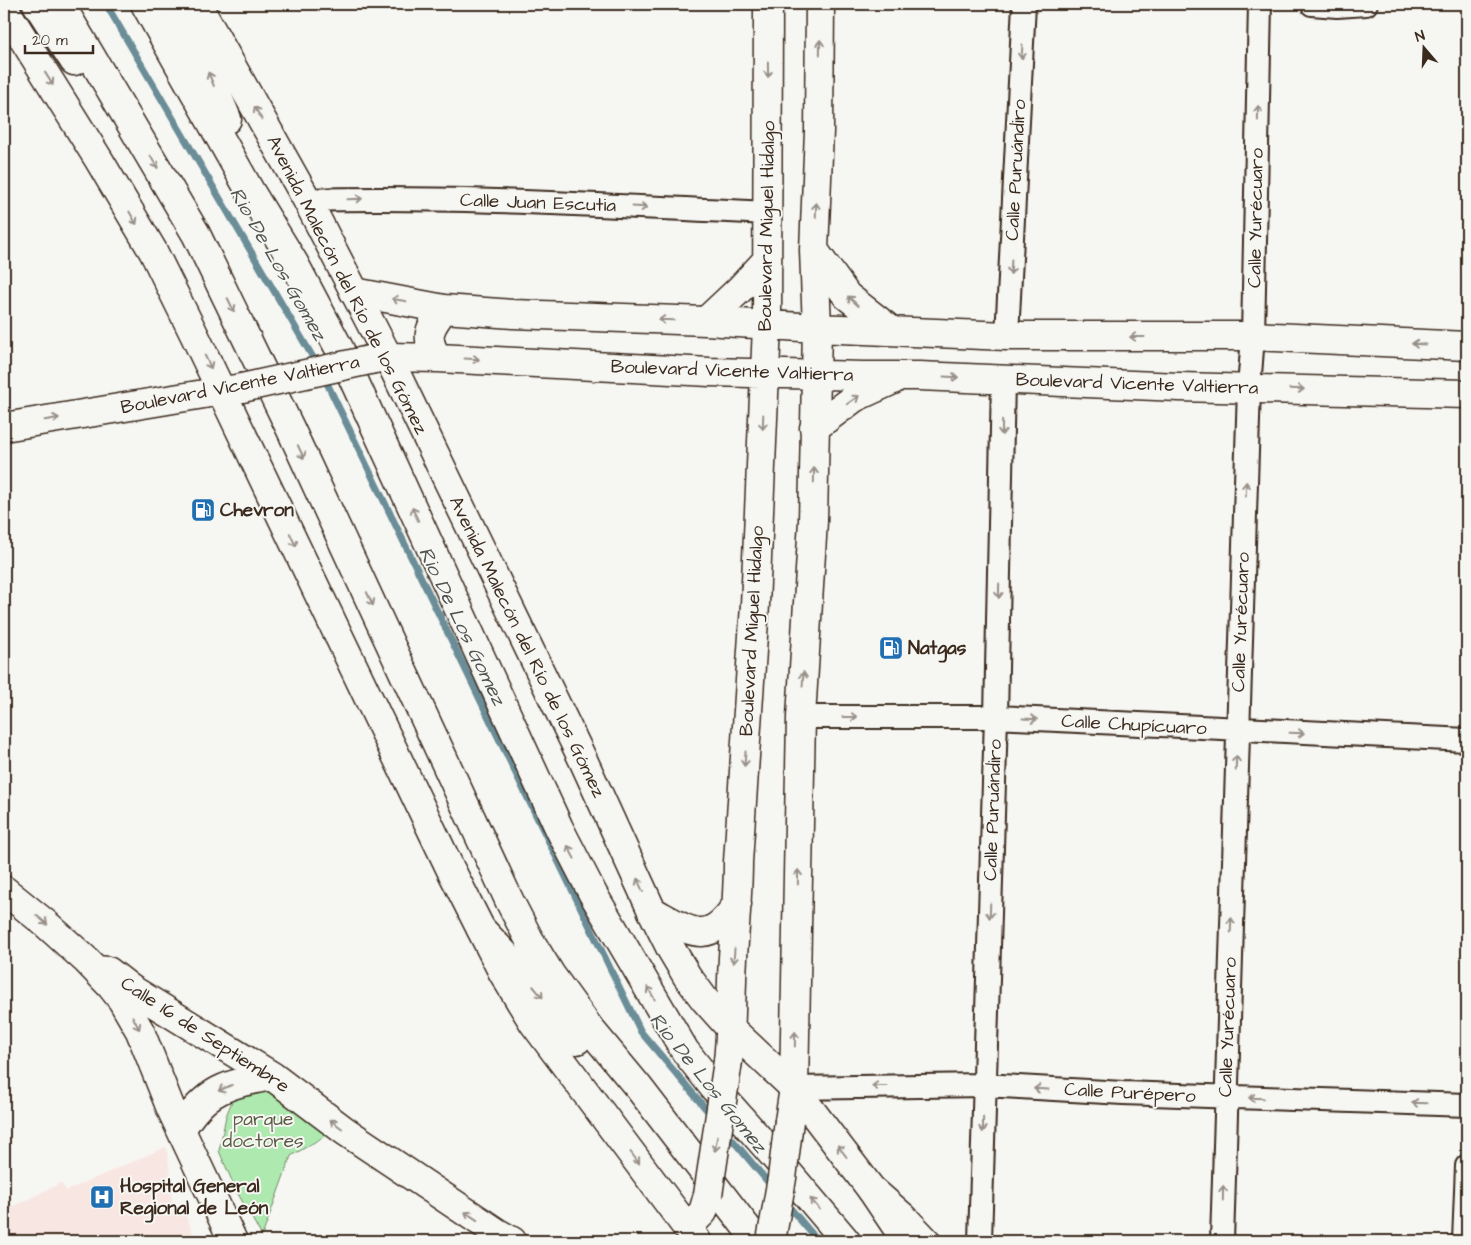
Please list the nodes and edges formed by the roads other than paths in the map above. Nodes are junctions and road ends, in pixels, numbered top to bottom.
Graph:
1 (37, 4) edge
2 (60, 4) edge
3 (146, 4) edge
4 (174, 4) edge
5 (197, 4) edge
6 (768, 4) edge
7 (820, 4) edge
8 (1024, 4) edge
9 (1260, 4) edge
10 (1312, 4) edge
11 (1366, 4) edge
12 (4, 8) edge
13 (129, 120) junction
14 (250, 191) junction
15 (307, 200) junction
16 (768, 214) junction
17 (814, 250) junction
18 (767, 260) junction
19 (354, 292) junction
20 (444, 309) junction
21 (706, 321) junction
22 (767, 326) junction
23 (817, 328) junction
24 (892, 331) junction
25 (1007, 336) junction
26 (1253, 336) junction
27 (1467, 346) edge
28 (381, 358) junction
29 (438, 358) junction
30 (765, 373) junction
31 (815, 375) junction
32 (919, 376) junction
33 (1003, 380) junction
34 (1249, 388) junction
35 (232, 390) junction
36 (1467, 394) edge
37 (4, 427) edge
38 (814, 428) junction
39 (802, 717) junction
40 (996, 717) junction
41 (1237, 730) junction
42 (1467, 740) edge
43 (4, 890) edge
44 (738, 904) junction
45 (652, 911) junction
46 (482, 930) junction
47 (96, 970) junction
48 (731, 1028) junction
49 (272, 1076) junction
50 (984, 1085) junction
51 (794, 1088) junction
52 (1225, 1097) junction
53 (1467, 1105) edge
54 (181, 1130) junction
55 (1467, 1166) edge
56 (707, 1185) junction
57 (871, 1190) junction
58 (686, 1237) edge
59 (233, 1241) edge
60 (512, 1241) edge
61 (757, 1241) edge
62 (771, 1241) edge
63 (846, 1241) edge
64 (906, 1241) edge
65 (926, 1241) edge
66 (980, 1241) edge
67 (1222, 1241) edge
68 (1464, 1241) edge

1 - 13 main road
2 - 13 main road
3 - 14 main road, Avenida Malecón del Río de los Gómez
14 -> 4 main road
15 -> 5 main road, Avenida Malecón del Río de los Gómez
6 -> 16 main road, Boulevard Miguel Hidalgo
17 -> 7 main road
8 -> 25 street, Calle Puruándiro
26 -> 9 street, Calle Yurécuaro
10 - 11 street
12 -> 35 main road
13 -> 56 main road
63 -> 14 main road, Avenida Malecón del Río de los Gómez
15 -> 16 street, Calle Juan Escutia
15 - 19 main road, Avenida Malecón del Río de los Gómez
16 - 18 main road, Boulevard Miguel Hidalgo
17 - 23 main road
24 -> 17 main road
18 - 21 main road
18 - 22 main road, Boulevard Miguel Hidalgo
20 -> 19 main road
19 - 28 main road, Avenida Malecón del Río de los Gómez
21 -> 20 main road
20 - 29 main road
21 - 22 main road
22 - 23 main road
22 - 30 main road, Boulevard Miguel Hidalgo
23 - 24 main road
23 - 31 main road
24 - 25 main road
26 -> 25 main road
27 -> 26 main road
26 - 34 street, Calle Yurécuaro
28 - 29 main road, Boulevard Vicente Valtierra
28 - 35 main road, Boulevard Vicente Valtierra, bridge
45 -> 28 main road, Avenida Malecón del Río de los Gómez
29 -> 30 main road, Boulevard Vicente Valtierra
30 - 31 main road, Boulevard Vicente Valtierra
30 -> 44 main road, Boulevard Miguel Hidalgo
31 - 32 main road, Boulevard Vicente Valtierra
31 - 38 main road
32 -> 33 main road, Boulevard Vicente Valtierra
38 -> 32 main road
33 - 34 main road, Boulevard Vicente Valtierra
33 -> 40 street, Calle Puruándiro
34 -> 36 main road, Boulevard Vicente Valtierra
41 -> 34 street, Calle Yurécuaro
37 -> 35 main road, Boulevard Vicente Valtierra
35 -> 46 main road
39 -> 38 main road
39 -> 40 street, Calle Chupícuaro
51 -> 39 main road
40 -> 41 street, Calle Chupícuaro
40 -> 50 street, Calle Puruándiro
41 -> 42 street, Calle Chupícuaro
52 -> 41 street, Calle Yurécuaro
43 -> 47 main road, Calle 16 de Septiembre
44 - 45 main road
44 -> 48 main road, Boulevard Miguel Hidalgo
45 - 48 main road, Avenida Malecón del Río de los Gómez
46 -> 56 main road
46 -> 58 main road
47 - 49 main road, Calle 16 de Septiembre
47 -> 54 main road
48 - 51 main road, Avenida Malecón del Río de los Gómez
48 -> 56 main road, Boulevard Miguel Hidalgo, bridge
49 -> 54 main road
60 -> 49 main road, Calle 16 de Septiembre
50 -> 51 street, Calle Purépero
52 -> 50 street, Calle Purépero
50 -> 66 street, Calle Puruándiro
57 -> 51 main road, Avenida Malecón del Río de los Gómez
51 - 62 main road, bridge
53 -> 52 street, Calle Purépero
67 -> 52 street, Calle Yurécuaro
54 - 59 main road
55 - 68 street
56 - 58 main road, Boulevard Miguel Hidalgo
56 - 61 main road
57 - 64 main road
57 - 65 main road, Avenida Malecón del Río de los Gómez

